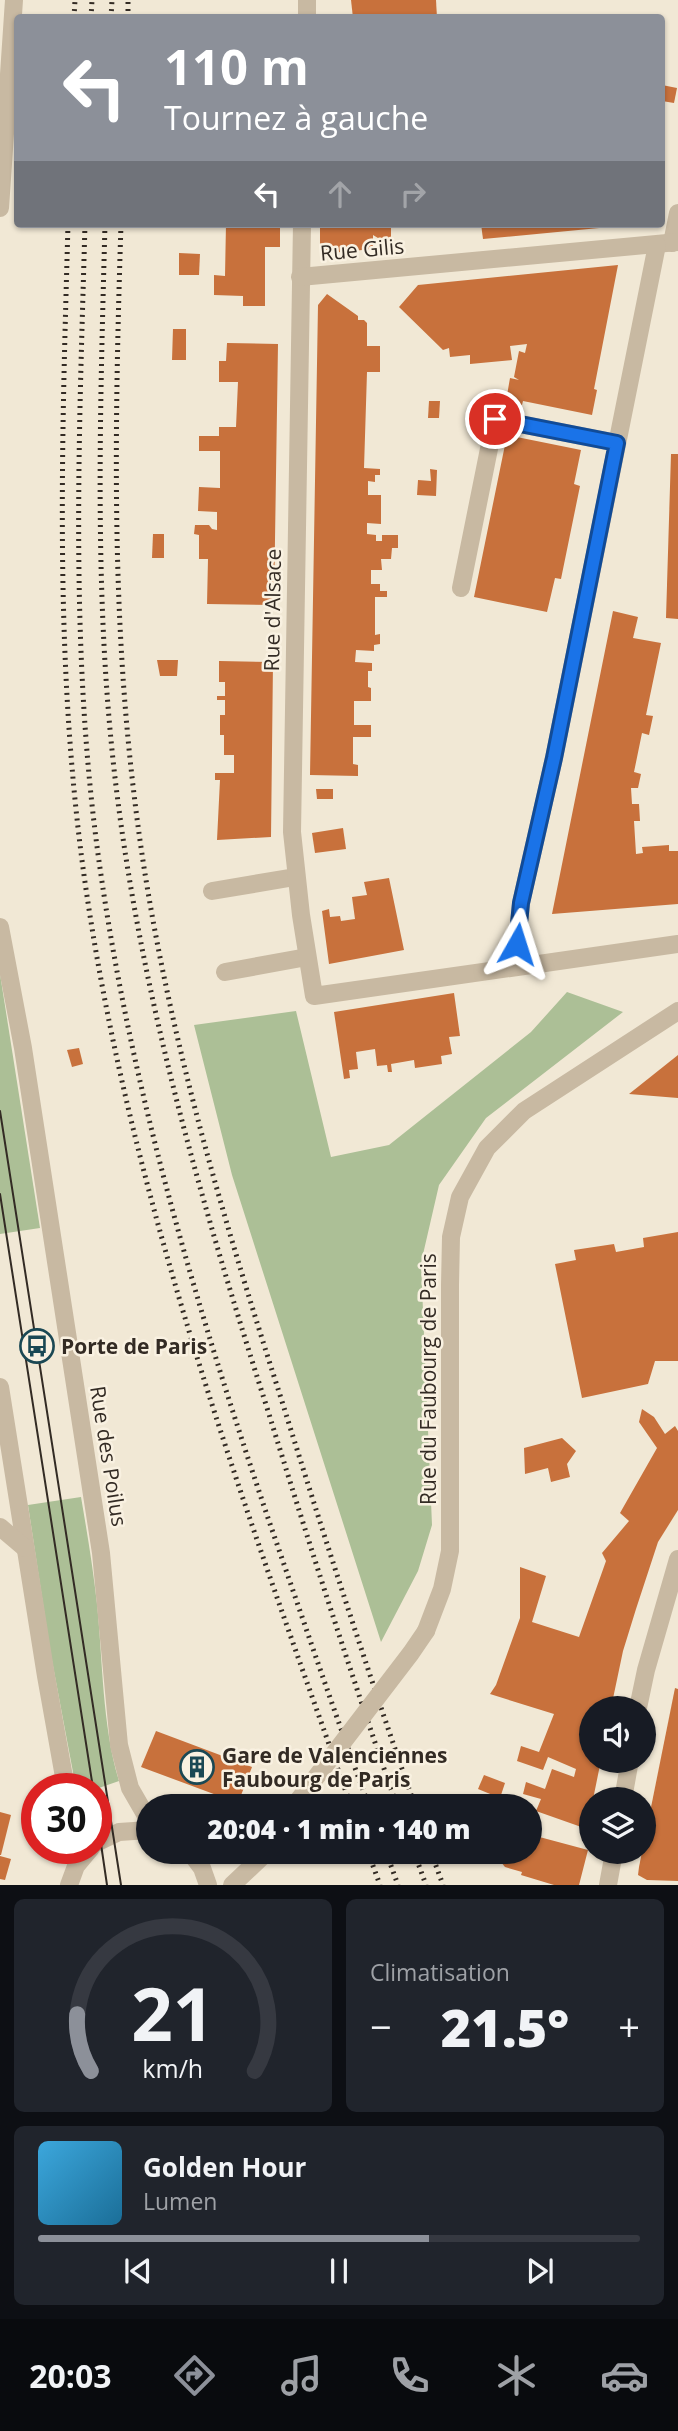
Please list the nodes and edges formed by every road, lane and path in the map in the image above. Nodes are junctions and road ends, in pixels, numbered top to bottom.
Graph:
1 (14, 0) edge
2 (0, 208) edge
3 (678, 213) edge
4 (302, 228) edge
5 (669, 243) edge
6 (300, 277) junction
7 (617, 443) junction
8 (461, 588) dead end
9 (295, 877) junction
10 (212, 891) dead end
11 (0, 927) edge
12 (678, 944) edge
13 (307, 957) junction
14 (515, 967) junction
15 (225, 972) dead end
16 (678, 1011) edge
17 (0, 1387) edge
18 (0, 1527) edge
19 (25, 1548) junction
20 (678, 1559) edge
21 (641, 1696) edge
22 (63, 1773) edge
23 (303, 1794) edge
24 (136, 1798) edge
25 (136, 1831) edge
26 (112, 1835) edge
27 (78, 1864) edge
28 (199, 1864) edge
29 (254, 1864) edge
30 (612, 1864) edge
31 (70, 1881) edge
32 (208, 1885) edge
33 (232, 1885) edge
34 (608, 1885) edge

1 - 2 street
3 - 5 street
4 - 6 street, Rue d'Alsace
5 - 6 street, Rue Gilis
5 - 7 street
6 - 9 street, Rue d'Alsace
7 - 8 street
7 - 14 street
9 - 10 street
9 - 13 street, Rue d'Alsace
11 - 24 street, Rue des Poilus
12 - 14 street
13 - 14 street, Rue d'Alsace
13 - 15 street
16 - 23 street, Rue du Faubourg de Paris, bridge
17 - 19 street
18 - 19 street
19 - 22 street
20 - 21 street
25 - 26 street
27 - 31 street
28 - 32 street
29 - 33 street
30 - 34 street

